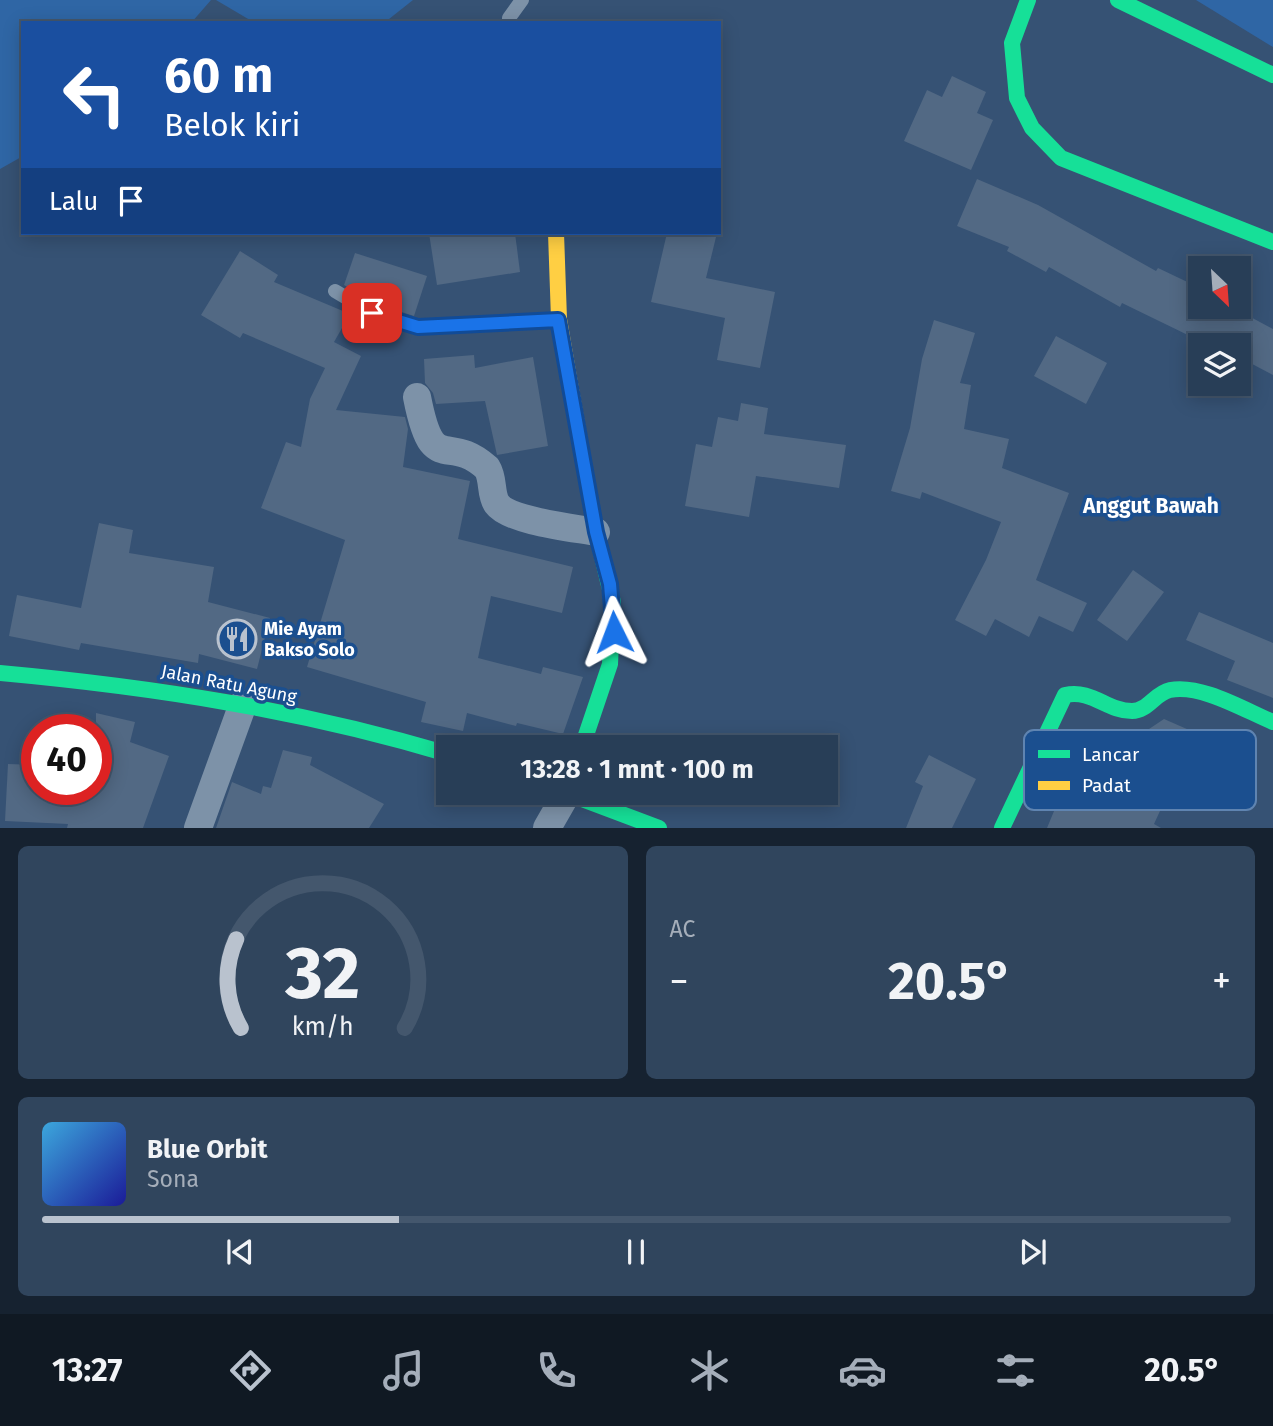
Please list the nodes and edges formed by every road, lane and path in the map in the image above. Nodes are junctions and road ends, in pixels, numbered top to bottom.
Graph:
1 (522, 0) edge
2 (1028, 0) edge
3 (1118, 0) edge
4 (509, 18) dead end
5 (1273, 75) edge
6 (555, 235) edge
7 (1273, 242) edge
8 (335, 291) dead end
9 (558, 320) junction
10 (417, 397) dead end
11 (596, 532) junction
12 (0, 673) edge
13 (243, 704) junction
14 (1273, 722) edge
15 (1046, 730) edge
16 (586, 735) edge
17 (436, 751) edge
18 (1024, 779) edge
19 (559, 805) edge
20 (598, 805) edge
21 (198, 828) edge
22 (547, 828) edge
23 (659, 828) edge
24 (1002, 828) edge

1 - 4 lane
2 - 7 street
3 - 5 street
6 - 9 street
8 - 9 lane
9 - 11 street
10 - 11 street
11 - 16 street
12 - 13 street, Jalan Ratu Agung
13 - 17 street, Jalan Ratu Agung
13 - 21 street
14 - 15 street
18 - 24 street
19 - 22 street
20 - 23 street

